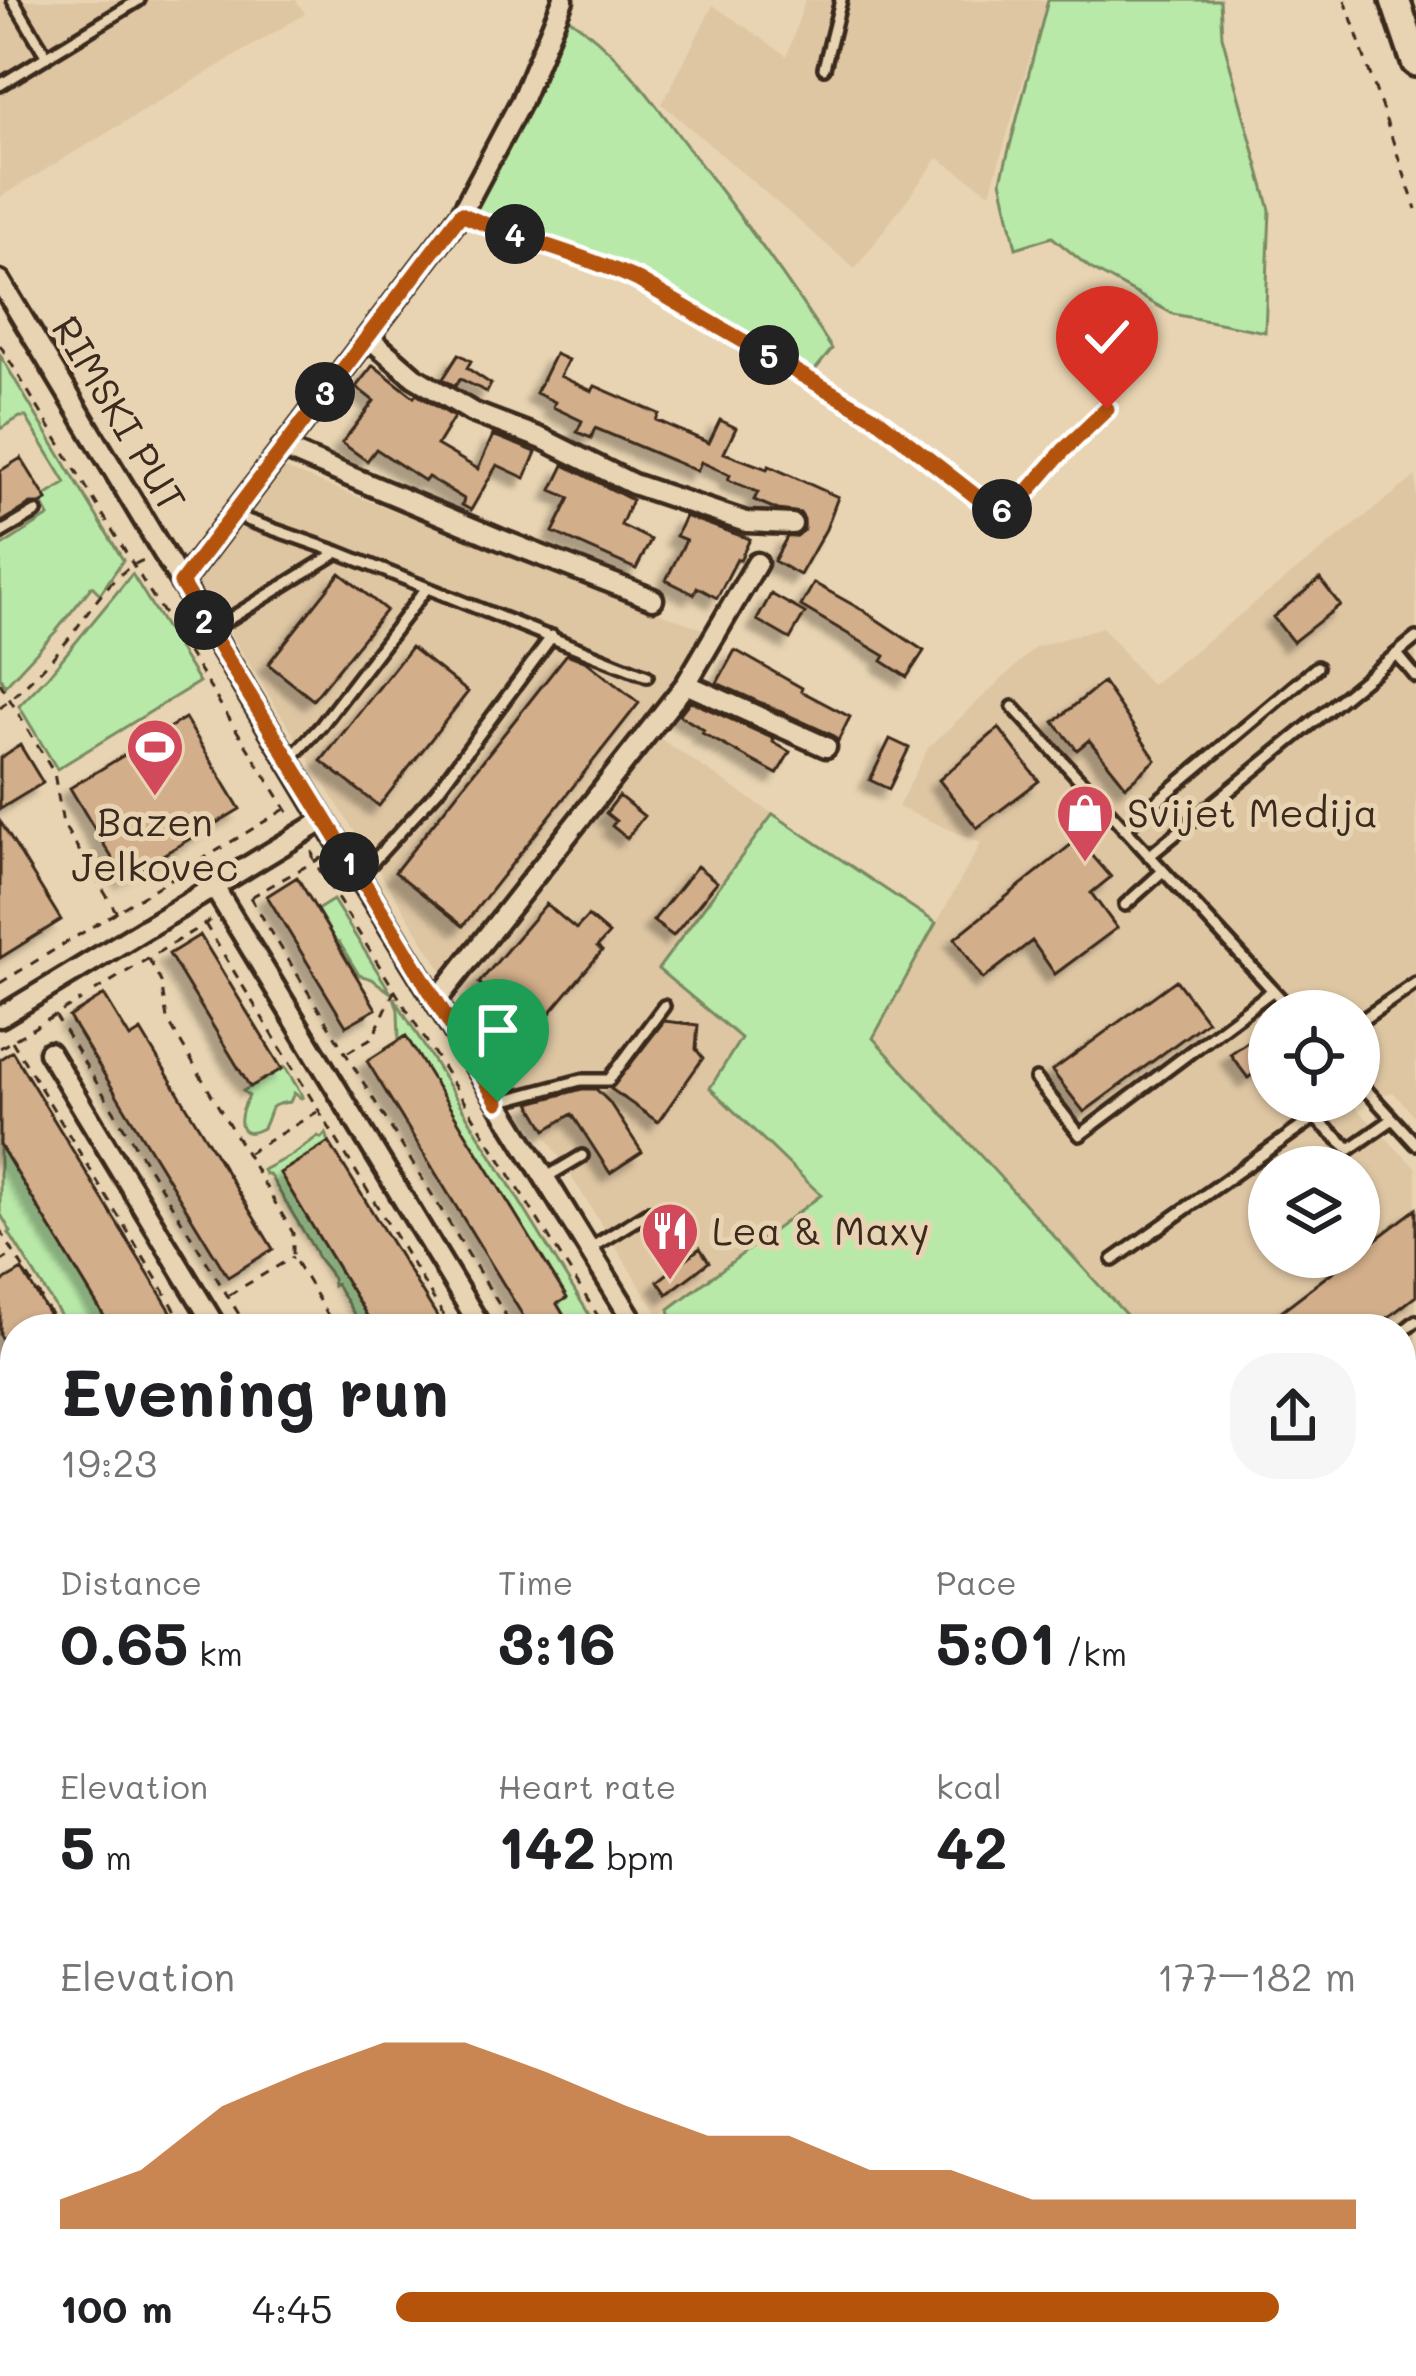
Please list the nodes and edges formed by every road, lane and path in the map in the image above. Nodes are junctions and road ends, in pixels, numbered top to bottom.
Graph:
1 (14, 0) edge
2 (139, 0) edge
3 (563, 0) edge
4 (842, 0) edge
5 (1345, 0) edge
6 (1395, 0) edge
7 (1414, 56) edge
8 (47, 57) junction
9 (824, 68) dead end
10 (1416, 83) edge
11 (0, 85) edge
12 (1416, 209) edge
13 (461, 214) junction
14 (0, 280) edge
15 (368, 337) junction
16 (0, 345) edge
17 (1107, 403) dead end
18 (282, 448) junction
19 (36, 512) dead end
20 (247, 520) dead end
21 (792, 524) dead end
22 (0, 533) edge
23 (338, 553) junction
24 (150, 558) dead end
25 (758, 562) dead end
26 (133, 564) junction
27 (181, 583) junction
28 (426, 589) junction
29 (653, 599) dead end
30 (210, 631) junction
31 (552, 636) junction
32 (1416, 638) edge
33 (1397, 654) junction
34 (1317, 667) dead end
35 (646, 676) dead end
36 (1416, 676) edge
37 (0, 683) edge
38 (686, 684) junction
39 (10, 699) junction
40 (1013, 707) dead end
41 (0, 708) edge
42 (826, 747) dead end
43 (288, 760) junction
44 (296, 800) dead end
45 (1098, 800) junction
46 (285, 811) junction
47 (1084, 812) dead end
48 (324, 820) junction
49 (1124, 829) junction
50 (301, 834) junction
51 (327, 854) dead end
52 (1149, 856) junction
53 (314, 861) junction
54 (1163, 871) junction
55 (359, 877) junction
56 (214, 887) junction
57 (1125, 905) dead end
58 (117, 913) junction
59 (219, 916) dead end
60 (205, 924) junction
61 (148, 958) junction
62 (0, 983) edge
63 (1416, 983) edge
64 (1271, 990) edge
65 (95, 991) dead end
66 (394, 992) junction
67 (81, 1000) dead end
68 (436, 1001) junction
69 (664, 1006) dead end
70 (1380, 1008) edge
71 (1248, 1009) edge
72 (56, 1015) junction
73 (0, 1017) edge
74 (12, 1041) junction
75 (0, 1048) edge
76 (49, 1052) dead end
77 (346, 1053) junction
78 (1036, 1079) dead end
79 (498, 1102) junction
80 (1380, 1105) edge
81 (319, 1111) junction
82 (1393, 1119) junction
83 (1308, 1122) edge
84 (1319, 1122) edge
85 (1416, 1144) edge
86 (246, 1154) junction
87 (582, 1156) dead end
88 (544, 1178) junction
89 (649, 1212) dead end
90 (0, 1230) edge
91 (589, 1249) junction
92 (14, 1253) junction
93 (292, 1256) junction
94 (1113, 1260) dead end
95 (0, 1262) edge
96 (228, 1295) junction
97 (51, 1314) edge
98 (178, 1314) edge
99 (208, 1314) edge
100 (239, 1314) edge
101 (327, 1314) edge
102 (443, 1314) edge
103 (473, 1314) edge
104 (505, 1314) edge
105 (597, 1314) edge
106 (629, 1314) edge

1 - 8 lane
2 - 8 lane
3 - 13 street, RIMSKI PUT
4 - 9 lane
5 - 12 path
6 - 7 main road
7 - 10 main road
8 - 11 lane
13 - 15 street, RIMSKI PUT
13 - 17 path
14 - 27 street, RIMSKI PUT
15 - 18 street, RIMSKI PUT
15 - 21 street
16 - 26 path
18 - 27 street, RIMSKI PUT
18 - 29 street
19 - 22 lane
20 - 23 lane
23 - 28 lane
23 - 30 lane
24 - 26 path
25 - 38 street
26 - 39 path
26 - 46 path
27 - 30 street, RIMSKI PUT
28 - 31 lane
28 - 43 lane
30 - 43 street, RIMSKI PUT
31 - 35 lane
31 - 55 lane
32 - 33 lane
33 - 36 lane
33 - 52 lane
34 - 49 lane
37 - 39 path
38 - 42 street
38 - 68 street
39 - 41 path
39 - 58 path
40 - 45 lane
43 - 48 street, RIMSKI PUT
44 - 46 path
45 - 47 lane
45 - 49 lane
46 - 50 path
46 - 58 path
48 - 50 street
48 - 55 street, RIMSKI PUT
49 - 52 lane
50 - 53 path
50 - 56 street
51 - 53 path
52 - 54 lane
53 - 66 path
53 - 77 path
54 - 57 lane
54 - 64 lane
55 - 68 street, RIMSKI PUT
56 - 73 street
56 - 103 street
58 - 62 path
59 - 60 path
60 - 61 path
60 - 81 path
61 - 65 path
61 - 86 path
63 - 70 lane
66 - 77 path
66 - 105 path
67 - 72 path
68 - 79 street, RIMSKI PUT
69 - 79 lane
71 - 78 lane
72 - 74 path
72 - 96 path
74 - 75 path
74 - 98 path
76 - 99 street
77 - 104 path
79 - 88 street, RIMSKI PUT
80 - 82 lane
81 - 86 path
81 - 102 path
82 - 84 lane
82 - 85 lane
83 - 94 lane
86 - 93 path
87 - 88 lane
88 - 91 street, RIMSKI PUT
89 - 91 lane
90 - 92 path
91 - 106 street, RIMSKI PUT
92 - 95 path
92 - 97 path
93 - 96 path
93 - 101 path
96 - 100 path

